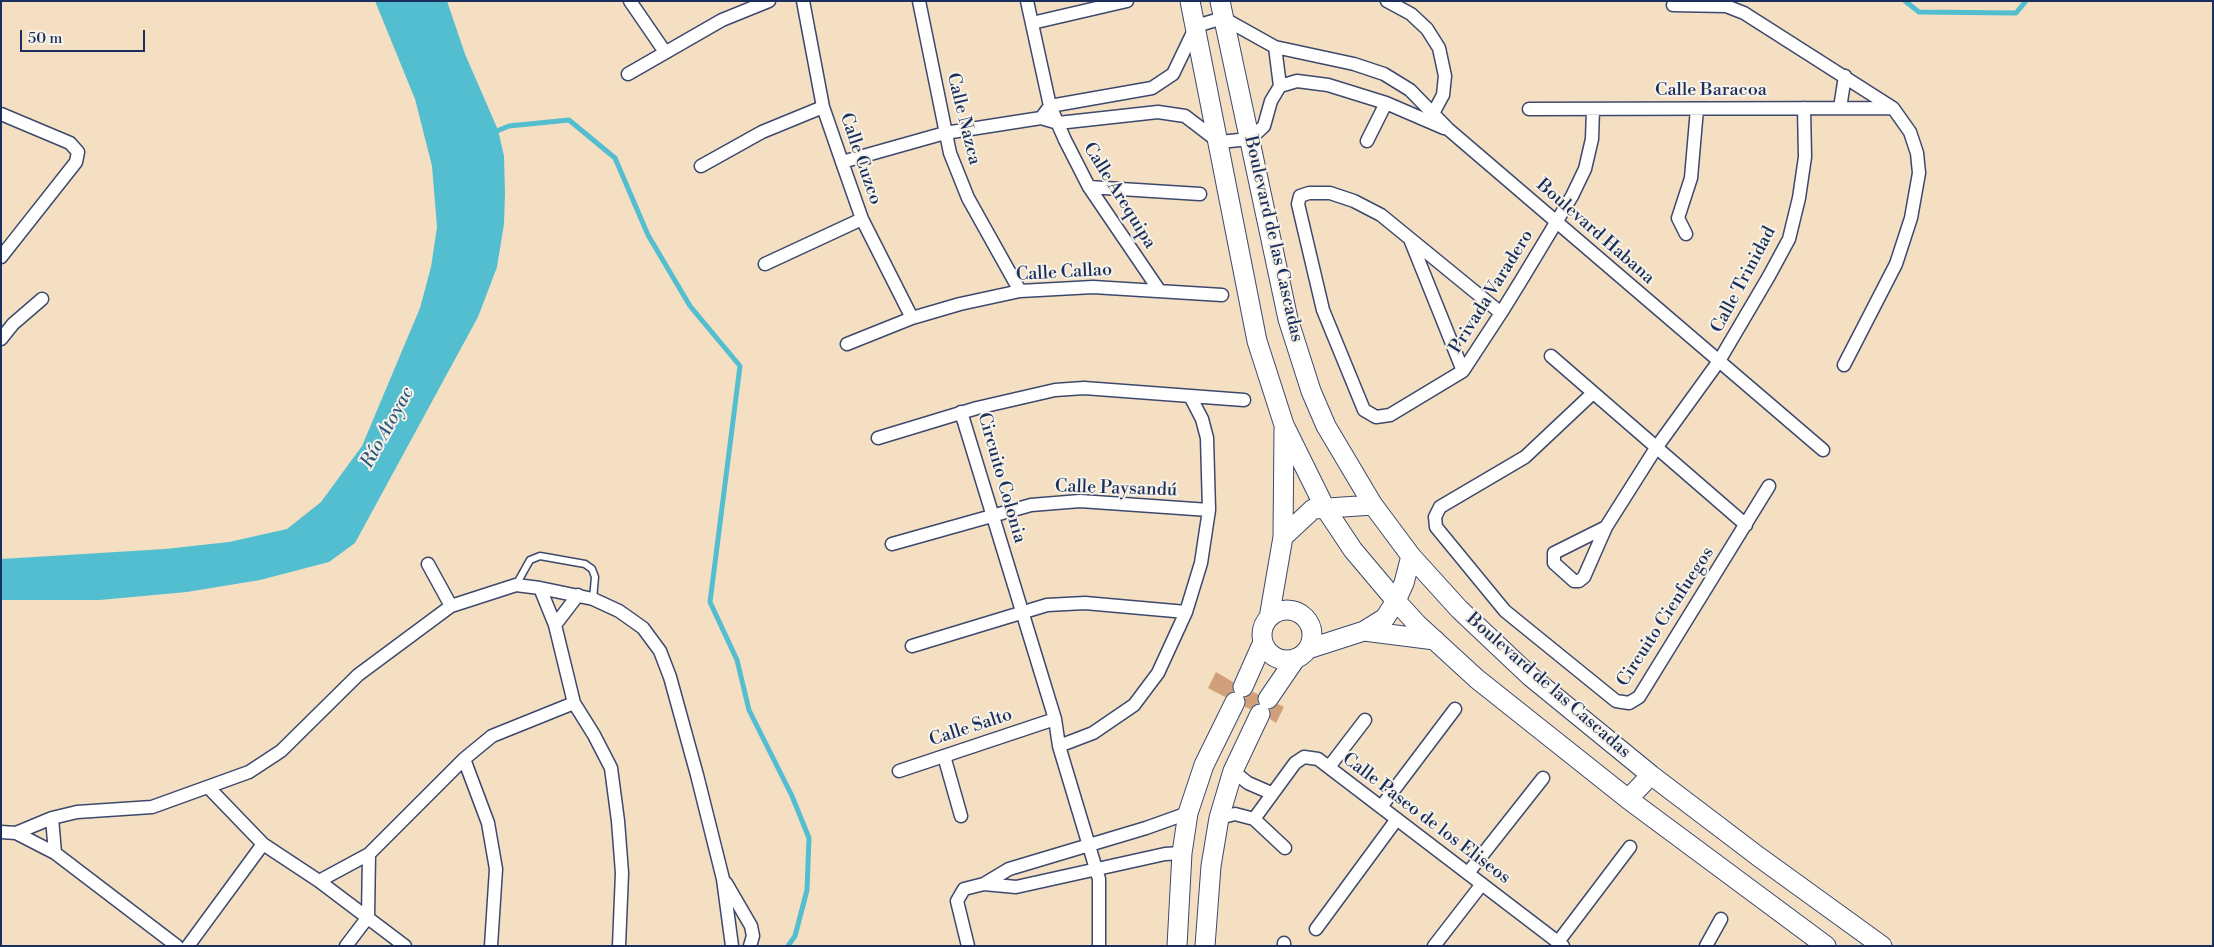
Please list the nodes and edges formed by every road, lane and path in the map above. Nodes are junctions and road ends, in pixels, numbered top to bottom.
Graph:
1 (630, 1) edge
2 (769, 1) edge
3 (803, 1) edge
4 (919, 1) edge
5 (1027, 1) edge
6 (1127, 1) edge
7 (1190, 1) edge
8 (1386, 1) edge
9 (1673, 5) dead end
10 (1221, 10) edge
11 (1032, 23) junction
12 (1196, 26) junction
13 (1275, 46) junction
14 (665, 52) junction
15 (628, 74) dead end
16 (1845, 76) junction
17 (1280, 86) junction
18 (1386, 103) junction
19 (1050, 106) junction
20 (824, 108) junction
21 (1804, 108) junction
22 (1840, 108) junction
23 (1893, 108) junction
24 (1529, 109) dead end
25 (1594, 109) junction
26 (1697, 109) junction
27 (1, 114) edge
28 (1041, 118) junction
29 (1431, 118) junction
30 (1058, 123) junction
31 (945, 133) junction
32 (1250, 139) junction
33 (1367, 141) dead end
34 (1219, 142) junction
35 (842, 162) junction
36 (701, 166) dead end
37 (1089, 187) junction
38 (1200, 194) dead end
39 (862, 219) junction
40 (1556, 222) junction
41 (1686, 234) dead end
42 (1408, 237) junction
43 (1, 257) edge
44 (765, 264) dead end
45 (1159, 290) junction
46 (1020, 291) junction
47 (1222, 295) dead end
48 (42, 299) dead end
49 (1501, 312) junction
50 (912, 318) junction
51 (1, 339) edge
52 (848, 344) dead end
53 (1550, 356) dead end
54 (1719, 362) junction
55 (1844, 365) dead end
56 (1464, 371) junction
57 (1593, 393) junction
58 (1190, 396) junction
59 (1244, 400) dead end
60 (961, 412) junction
61 (1284, 425) junction
62 (878, 438) dead end
63 (1656, 448) junction
64 (1824, 450) dead end
65 (1769, 486) dead end
66 (1373, 505) junction
67 (1324, 508) junction
68 (1209, 510) junction
69 (993, 514) junction
70 (1746, 525) junction
71 (1606, 527) junction
72 (1283, 537) junction
73 (892, 544) dead end
74 (1411, 556) junction
75 (428, 564) dead end
76 (516, 585) junction
77 (540, 588) junction
78 (578, 595) junction
79 (593, 599) junction
80 (1396, 601) junction
81 (451, 606) junction
82 (1022, 611) junction
83 (1186, 612) junction
84 (1269, 618) junction
85 (555, 626) junction
86 (1364, 632) junction
87 (1435, 640) junction
88 (1263, 642) junction
89 (912, 646) dead end
90 (1302, 654) junction
91 (574, 703) junction
92 (1455, 710) dead end
93 (1055, 719) junction
94 (1365, 720) dead end
95 (1214, 742) junction
96 (1059, 746) junction
97 (944, 756) junction
98 (464, 759) junction
99 (1237, 763) junction
100 (1329, 767) junction
101 (899, 771) dead end
102 (1651, 775) junction
103 (1543, 778) dead end
104 (209, 788) junction
105 (1272, 793) junction
106 (1628, 799) junction
107 (1381, 807) junction
108 (1188, 813) junction
109 (961, 816) dead end
110 (52, 818) junction
111 (1219, 818) junction
112 (1254, 818) junction
113 (1397, 819) junction
114 (1, 832) edge
115 (16, 833) junction
116 (263, 844) junction
117 (1090, 846) junction
118 (1630, 847) dead end
119 (1285, 848) dead end
120 (55, 853) junction
121 (1182, 853) junction
122 (369, 854) junction
123 (1097, 870) junction
124 (1468, 873) junction
125 (723, 879) junction
126 (319, 881) junction
127 (984, 884) junction
128 (1482, 884) junction
129 (1179, 914) junction
130 (1208, 916) junction
131 (368, 917) junction
132 (1721, 919) dead end
133 (1316, 929) dead end
134 (1561, 944) edge
135 (178, 946) edge
136 (188, 946) edge
137 (346, 946) edge
138 (405, 946) edge
139 (491, 946) edge
140 (619, 946) edge
141 (732, 946) edge
142 (750, 946) edge
143 (968, 946) edge
144 (1100, 946) edge
145 (1177, 946) edge
146 (1205, 946) edge
147 (1434, 946) edge
148 (1706, 946) edge
149 (1826, 946) edge
150 (1882, 946) edge

1 - 14 street
2 - 14 street
3 - 20 street, Calle Cuzco
4 - 31 street, Calle Nazca
5 - 11 street, Calle Arequipa
6 - 11 street
7 - 12 main road, Boulevard de las Cascadas
8 - 29 street
9 - 16 street
10 - 12 street
10 - 13 street, Boulevard Habana
10 - 32 main road, Boulevard de las Cascadas
11 - 19 street, Calle Arequipa
12 - 19 street
12 - 34 main road, Boulevard de las Cascadas
13 - 17 street
13 - 29 street, Boulevard Habana
14 - 15 street
16 - 22 street
16 - 23 street
17 - 18 street, Boulevard Habana
17 - 32 street
18 - 29 street, Boulevard Habana
18 - 33 street
19 - 28 street
19 - 30 street, Calle Arequipa
20 - 35 street, Calle Cuzco
20 - 36 street
21 - 22 street, Calle Baracoa
21 - 26 street, Calle Baracoa
21 - 54 street, Calle Trinidad
22 - 23 street, Calle Baracoa
23 - 55 street
24 - 25 street, Calle Baracoa
25 - 26 street, Calle Baracoa
25 - 40 street, Privada Varadero
26 - 41 street
27 - 43 street
28 - 30 street
28 - 31 street
29 - 40 street, Boulevard Habana
30 - 34 street
30 - 37 street, Calle Arequipa
31 - 35 street
31 - 46 street, Calle Nazca
32 - 34 street
32 - 66 main road, Boulevard de las Cascadas
34 - 61 main road, Boulevard de las Cascadas
35 - 39 street, Calle Cuzco
37 - 38 street
37 - 45 street, Calle Arequipa
39 - 44 street
39 - 50 street, Calle Cuzco
40 - 49 street, Privada Varadero
40 - 54 street, Boulevard Habana
42 - 49 street
42 - 56 street
42 - 56 street, Privada Varadero
45 - 46 street, Calle Callao
45 - 47 street, Calle Callao
46 - 50 street, Calle Callao
48 - 51 street
49 - 56 street, Privada Varadero
50 - 52 street, Calle Callao
53 - 57 street
54 - 63 street, Calle Trinidad
54 - 64 street, Boulevard Habana
57 - 63 street
57 - 70 street, Circuito Cienfuegos
58 - 59 street, Circuito Colonia
58 - 60 street, Circuito Colonia
58 - 68 street
60 - 62 street
60 - 69 street, Circuito Colonia
61 - 67 main road, Boulevard de las Cascadas
61 - 72 main road
63 - 70 street
63 - 71 street, Calle Trinidad
65 - 70 street, Circuito Cienfuegos
66 - 67 main road
66 - 74 main road, Boulevard de las Cascadas
67 - 72 main road
67 - 80 main road, Boulevard de las Cascadas
68 - 69 street, Calle Paysandú
68 - 83 street
69 - 73 street, Calle Paysandú
69 - 82 street, Circuito Colonia
71 - 71 street, Calle Trinidad
72 - 84 main road
74 - 80 main road
74 - 102 main road, Boulevard de las Cascadas
75 - 81 street
76 - 77 street
76 - 79 lane
76 - 81 street
77 - 78 street
77 - 85 street
78 - 79 street
78 - 85 street
79 - 125 street
80 - 86 main road
80 - 87 main road, Boulevard de las Cascadas
81 - 104 street
82 - 83 street
82 - 89 street
82 - 93 street, Circuito Colonia
83 - 96 street
84 - 88 main road
84 - 90 main road
85 - 91 street
86 - 87 main road
86 - 90 main road
87 - 106 main road, Boulevard de las Cascadas
88 - 90 main road
88 - 95 main road
90 - 99 main road
91 - 98 street
91 - 140 street
92 - 107 street
93 - 96 street, Circuito Colonia
93 - 97 street, Calle Salto
94 - 100 street
95 - 99 main road
95 - 108 main road
96 - 117 street, Circuito Colonia
97 - 101 street, Calle Salto
97 - 109 street
98 - 122 street
98 - 139 street
99 - 105 street
99 - 111 main road
100 - 105 street, Calle Paseo de los Eliseos
100 - 107 street, Calle Paseo de los Eliseos
102 - 106 main road
102 - 150 main road, Boulevard de las Cascadas
103 - 124 street
104 - 110 street
104 - 116 street
105 - 112 street, Calle Paseo de los Eliseos
106 - 149 main road, Boulevard de las Cascadas
107 - 113 street, Calle Paseo de los Eliseos
108 - 117 street
108 - 121 main road
110 - 115 street
110 - 120 street
111 - 112 street
111 - 130 main road
112 - 119 street
113 - 124 street, Calle Paseo de los Eliseos
113 - 133 street
114 - 115 street
115 - 120 street
116 - 126 street
116 - 136 street
117 - 123 street, Circuito Colonia
117 - 127 street
118 - 134 street
120 - 135 street
121 - 123 street
121 - 129 main road
122 - 126 street
122 - 131 street
123 - 127 street
123 - 144 street, Circuito Colonia
124 - 128 street, Calle Paseo de los Eliseos
125 - 141 street
125 - 142 street
126 - 131 street
127 - 143 street
128 - 134 street, Calle Paseo de los Eliseos
128 - 147 street
129 - 130 main road
129 - 145 main road
130 - 146 main road
131 - 137 street
131 - 138 street
132 - 148 street

